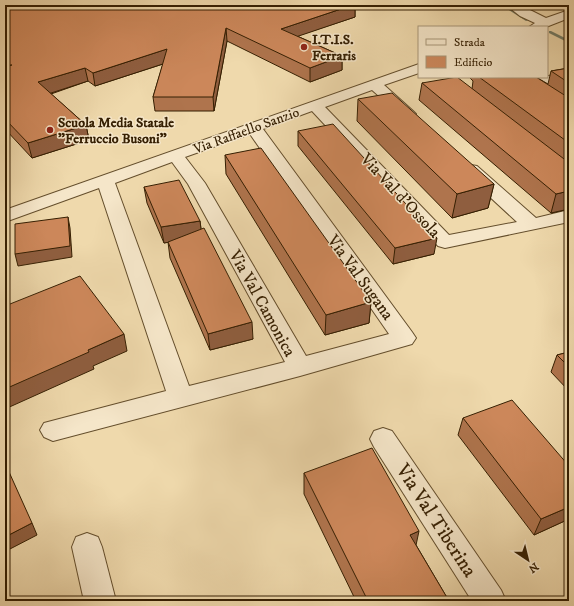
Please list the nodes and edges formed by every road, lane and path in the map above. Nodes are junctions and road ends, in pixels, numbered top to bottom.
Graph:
1 (512, 5) edge
2 (565, 19) edge
3 (540, 25) edge
4 (418, 68) edge
5 (569, 76) edge
6 (523, 81) edge
7 (374, 84) junction
8 (546, 96) edge
9 (315, 105) junction
10 (421, 126) edge
11 (253, 127) junction
12 (175, 155) junction
13 (456, 157) edge
14 (105, 180) junction
15 (5, 216) edge
16 (569, 216) edge
17 (532, 225) junction
18 (300, 367) junction
19 (181, 398) junction
20 (53, 430) dead end
21 (384, 439) dead end
22 (87, 547) dead end
23 (100, 601) edge
24 (490, 601) edge

1 - 3 street
2 - 3 street
4 - 7 street, Via Raffaello Sanzio
5 - 6 street
6 - 8 street
7 - 9 street, Via Raffaello Sanzio
7 - 10 street
9 - 11 street, Via Raffaello Sanzio
9 - 17 street, Via Val d'Ossola
11 - 12 street, Via Raffaello Sanzio
11 - 18 street, Via Val Sugana
12 - 14 street, Via Raffaello Sanzio
12 - 18 street, Via Val Camonica
13 - 17 street
14 - 15 street, Via Raffaello Sanzio
14 - 19 street
16 - 17 street
18 - 19 street, Via Val Camonica
19 - 20 street, Via Val Camonica
21 - 24 street, Via Val Tiberina
22 - 23 street

